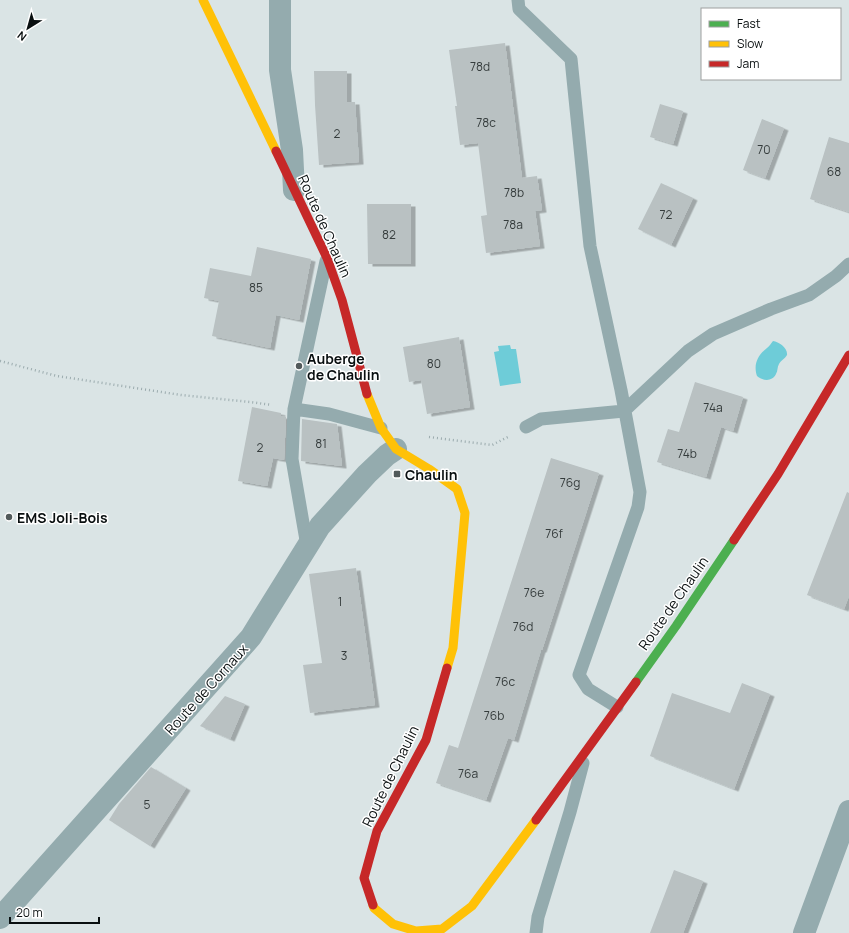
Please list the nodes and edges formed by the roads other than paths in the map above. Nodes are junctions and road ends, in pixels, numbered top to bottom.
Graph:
1 (203, 0) edge
2 (280, 0) edge
3 (518, 0) edge
4 (294, 191) junction
5 (327, 258) junction
6 (849, 264) edge
7 (849, 355) edge
8 (294, 409) junction
9 (624, 411) junction
10 (526, 427) road end
11 (382, 428) junction
12 (396, 449) junction
13 (307, 546) junction
14 (618, 707) junction
15 (586, 750) junction
16 (849, 811) edge
17 (0, 918) edge
18 (536, 933) edge
19 (804, 933) edge

1 - 4 street, Route de Chaulin
2 - 4 street
3 - 9 lane
4 - 5 street, Route de Chaulin
5 - 8 lane
5 - 11 street, Route de Chaulin
6 - 9 lane
7 - 14 street, Route de Chaulin
8 - 11 lane
8 - 13 lane
9 - 10 lane
9 - 14 lane
11 - 12 street, Route de Chaulin
12 - 13 street, Route de Cornaux
12 - 15 street, Route de Chaulin
13 - 17 street, Route de Cornaux
14 - 15 street, Route de Chaulin
15 - 18 lane
16 - 19 street

